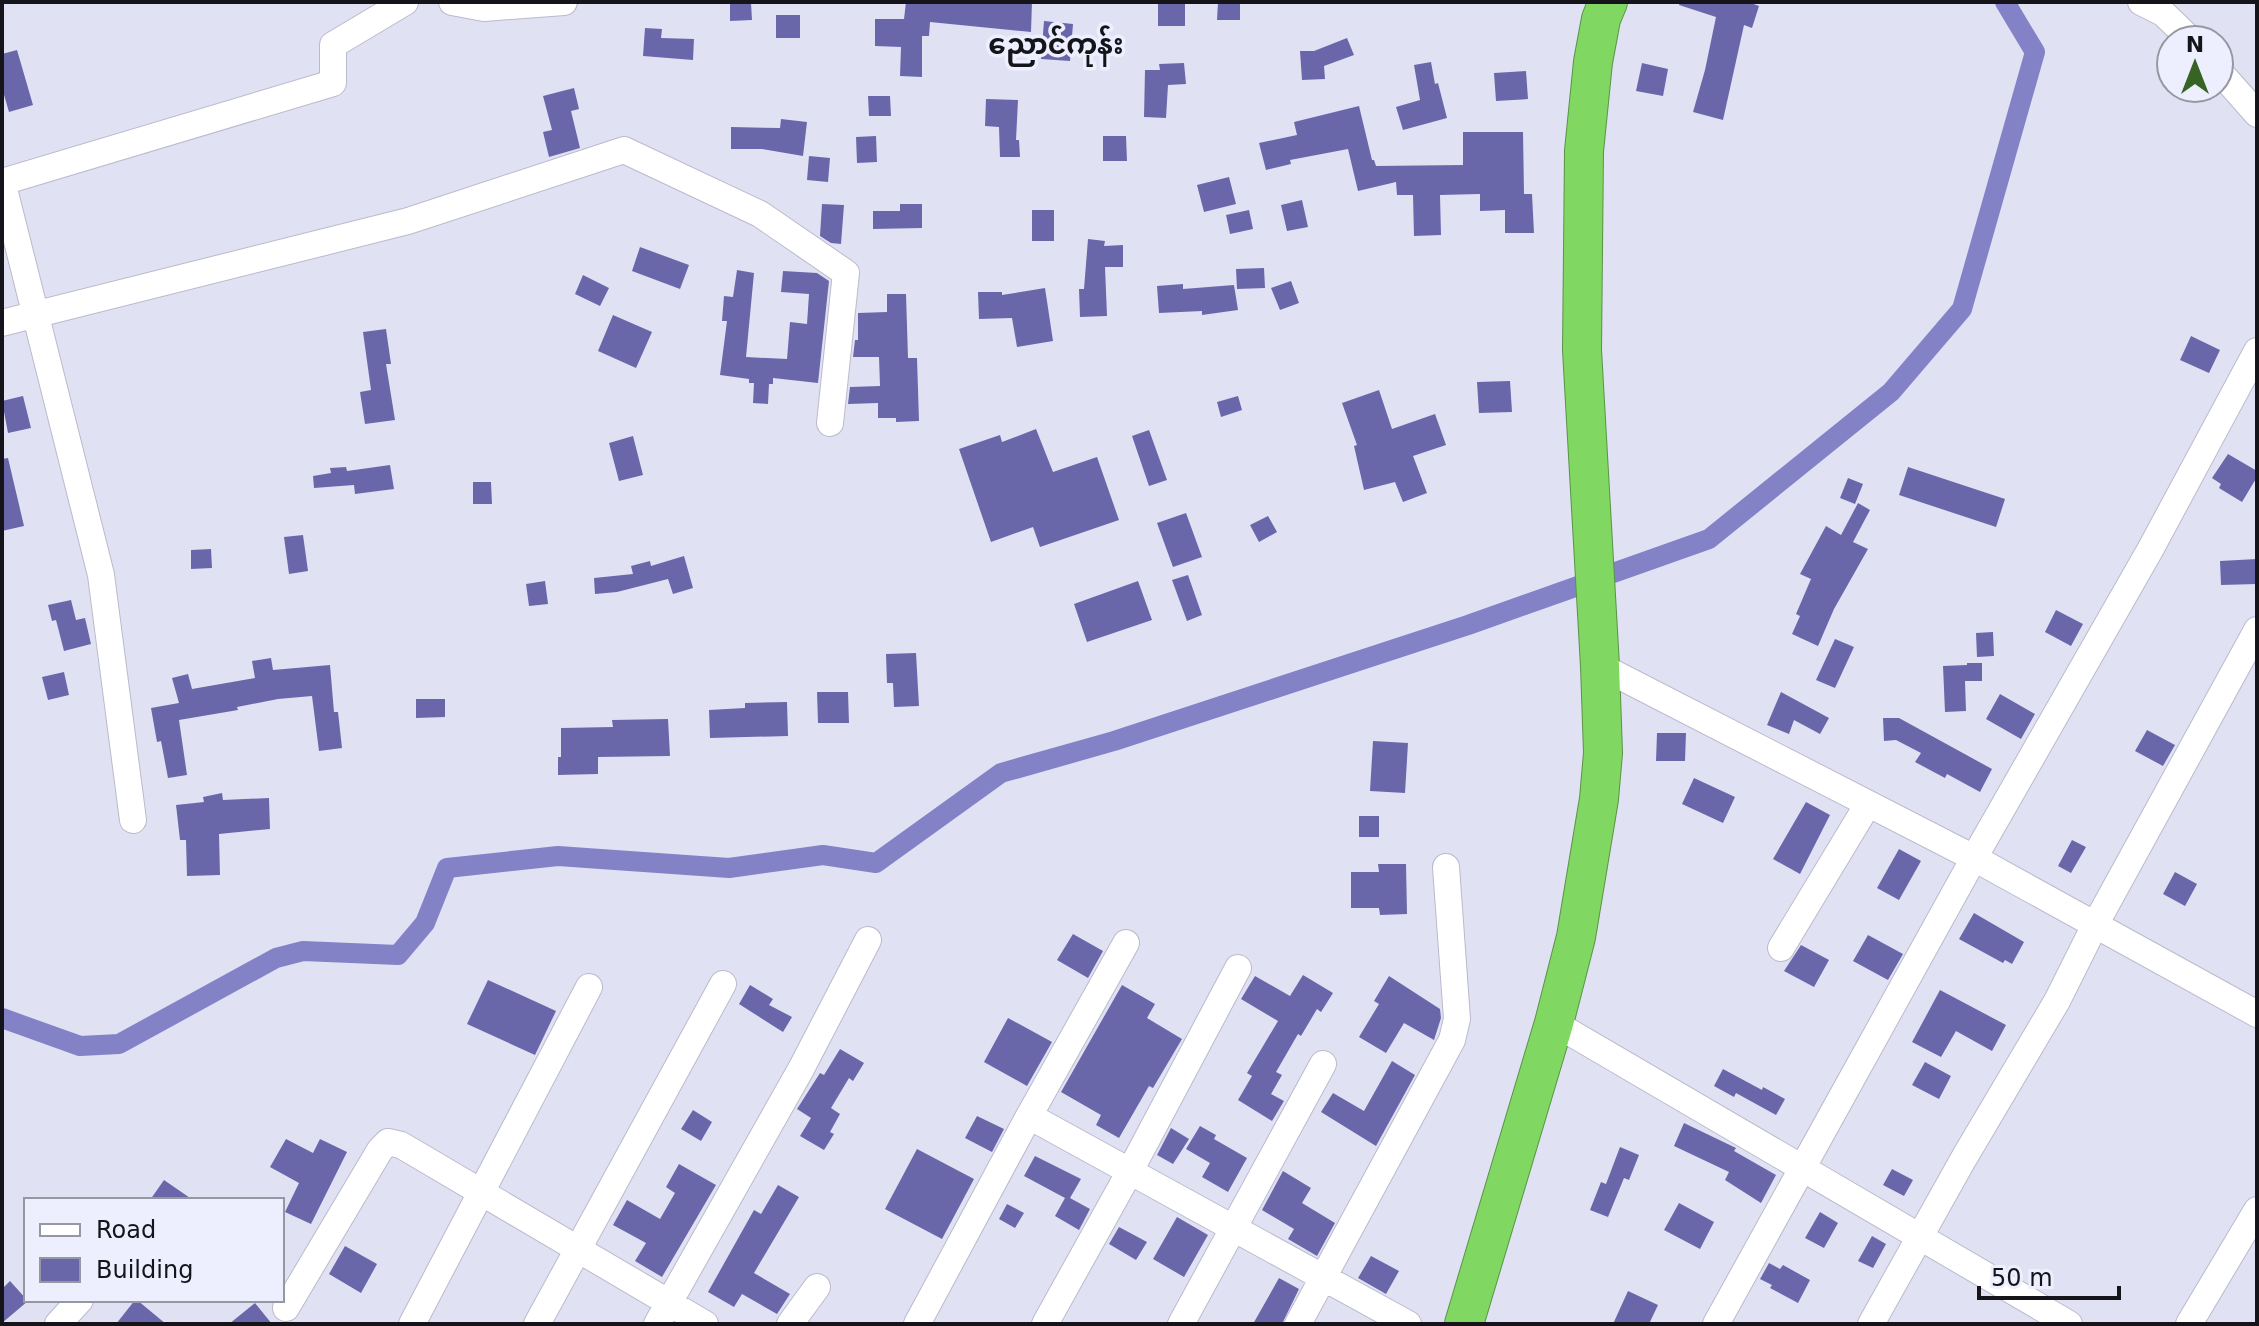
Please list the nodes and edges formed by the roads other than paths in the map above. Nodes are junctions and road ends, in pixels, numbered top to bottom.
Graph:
1 (405, 2) edge
2 (452, 2) edge
3 (564, 2) edge
4 (1608, 2) edge
5 (2141, 2) edge
6 (2174, 24) edge
7 (2235, 89) edge
8 (2257, 114) edge
9 (2, 182) edge
10 (36, 315) junction
11 (2, 323) edge
12 (2257, 351) edge
13 (830, 423) dead end
14 (2257, 630) edge
15 (1600, 666) junction
16 (1868, 804) junction
17 (133, 820) dead end
18 (1974, 858) junction
19 (1446, 867) dead end
20 (2095, 925) junction
21 (868, 940) dead end
22 (1126, 943) dead end
23 (1781, 948) dead end
24 (1238, 968) dead end
25 (723, 984) dead end
26 (589, 987) dead end
27 (2257, 1014) edge
28 (1554, 1023) junction
29 (1323, 1064) dead end
30 (1029, 1116) junction
31 (1803, 1168) junction
32 (1129, 1173) junction
33 (479, 1193) junction
34 (2257, 1210) edge
35 (1233, 1229) junction
36 (1920, 1237) junction
37 (578, 1249) junction
38 (1323, 1278) junction
39 (817, 1287) dead end
40 (78, 1302) edge
41 (286, 1308) dead end
42 (663, 1313) edge
43 (58, 1324) edge
44 (412, 1324) edge
45 (537, 1324) edge
46 (705, 1324) edge
47 (790, 1324) edge
48 (917, 1324) edge
49 (1045, 1324) edge
50 (1181, 1324) edge
51 (1298, 1324) edge
52 (1408, 1324) edge
53 (1464, 1324) edge
54 (1716, 1324) edge
55 (1871, 1324) edge
56 (2069, 1324) edge
57 (2189, 1324) edge

1 - 9 street
2 - 3 street
4 - 15 highway
5 - 6 street
7 - 8 street
9 - 10 street
10 - 11 street
10 - 13 street
10 - 17 street
12 - 18 street
14 - 20 street
15 - 16 street
15 - 28 highway
16 - 18 street
16 - 23 street
18 - 20 street
18 - 31 street
19 - 38 street
20 - 27 street
20 - 36 street
21 - 42 street
22 - 30 street
24 - 32 street
25 - 37 street
26 - 33 street
28 - 31 street
28 - 53 highway
29 - 35 street
30 - 32 street
30 - 48 street
31 - 36 street
31 - 54 street
32 - 35 street
32 - 49 street
33 - 37 street
33 - 41 street
33 - 44 street
34 - 57 street
35 - 38 street
35 - 50 street
36 - 55 street
36 - 56 street
37 - 42 street
37 - 45 street
38 - 51 street
38 - 52 street
39 - 47 street
40 - 43 street
42 - 46 street

